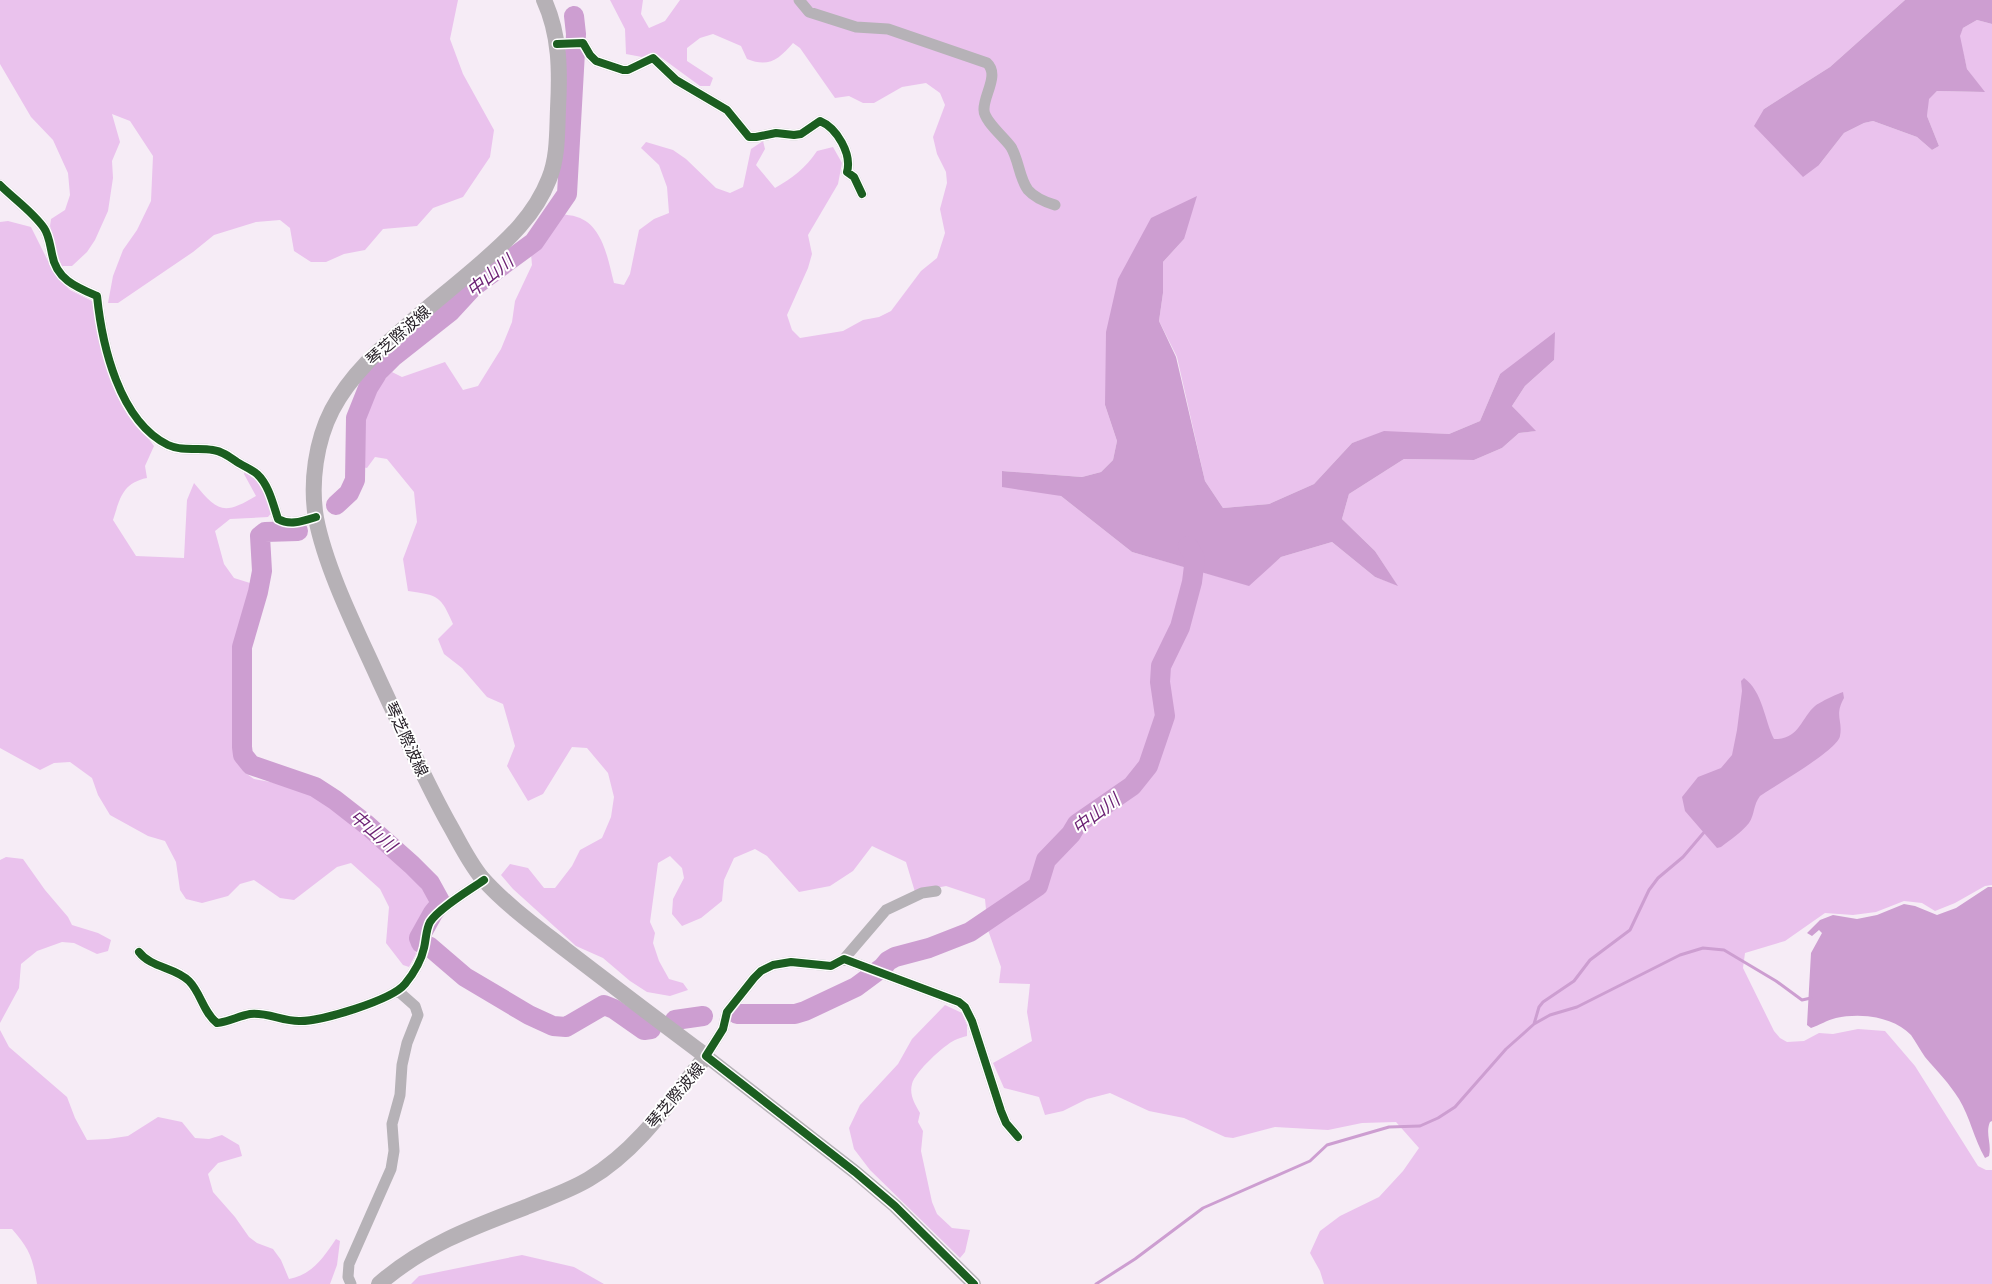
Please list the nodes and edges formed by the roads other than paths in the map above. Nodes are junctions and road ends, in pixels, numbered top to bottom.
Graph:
1 (544, 0) edge
2 (799, 0) edge
3 (557, 44) junction
4 (0, 185) edge
5 (862, 194) dead end
6 (1055, 204) dead end
7 (316, 517) junction
8 (484, 880) junction
9 (936, 892) dead end
10 (139, 952) dead end
11 (844, 959) junction
12 (398, 991) junction
13 (706, 1056) junction
14 (1018, 1137) dead end
15 (351, 1284) edge
16 (379, 1284) edge
17 (974, 1284) edge

1 - 3 main road, 琴芝際波線
2 - 6 street
3 - 5 street
3 - 7 main road, 琴芝際波線
4 - 7 street
7 - 8 main road, 琴芝際波線
8 - 12 street
8 - 13 main road, 琴芝際波線
9 - 11 street
10 - 12 street
11 - 13 street
11 - 14 street
12 - 15 street
13 - 16 main road, 琴芝際波線
13 - 17 street

